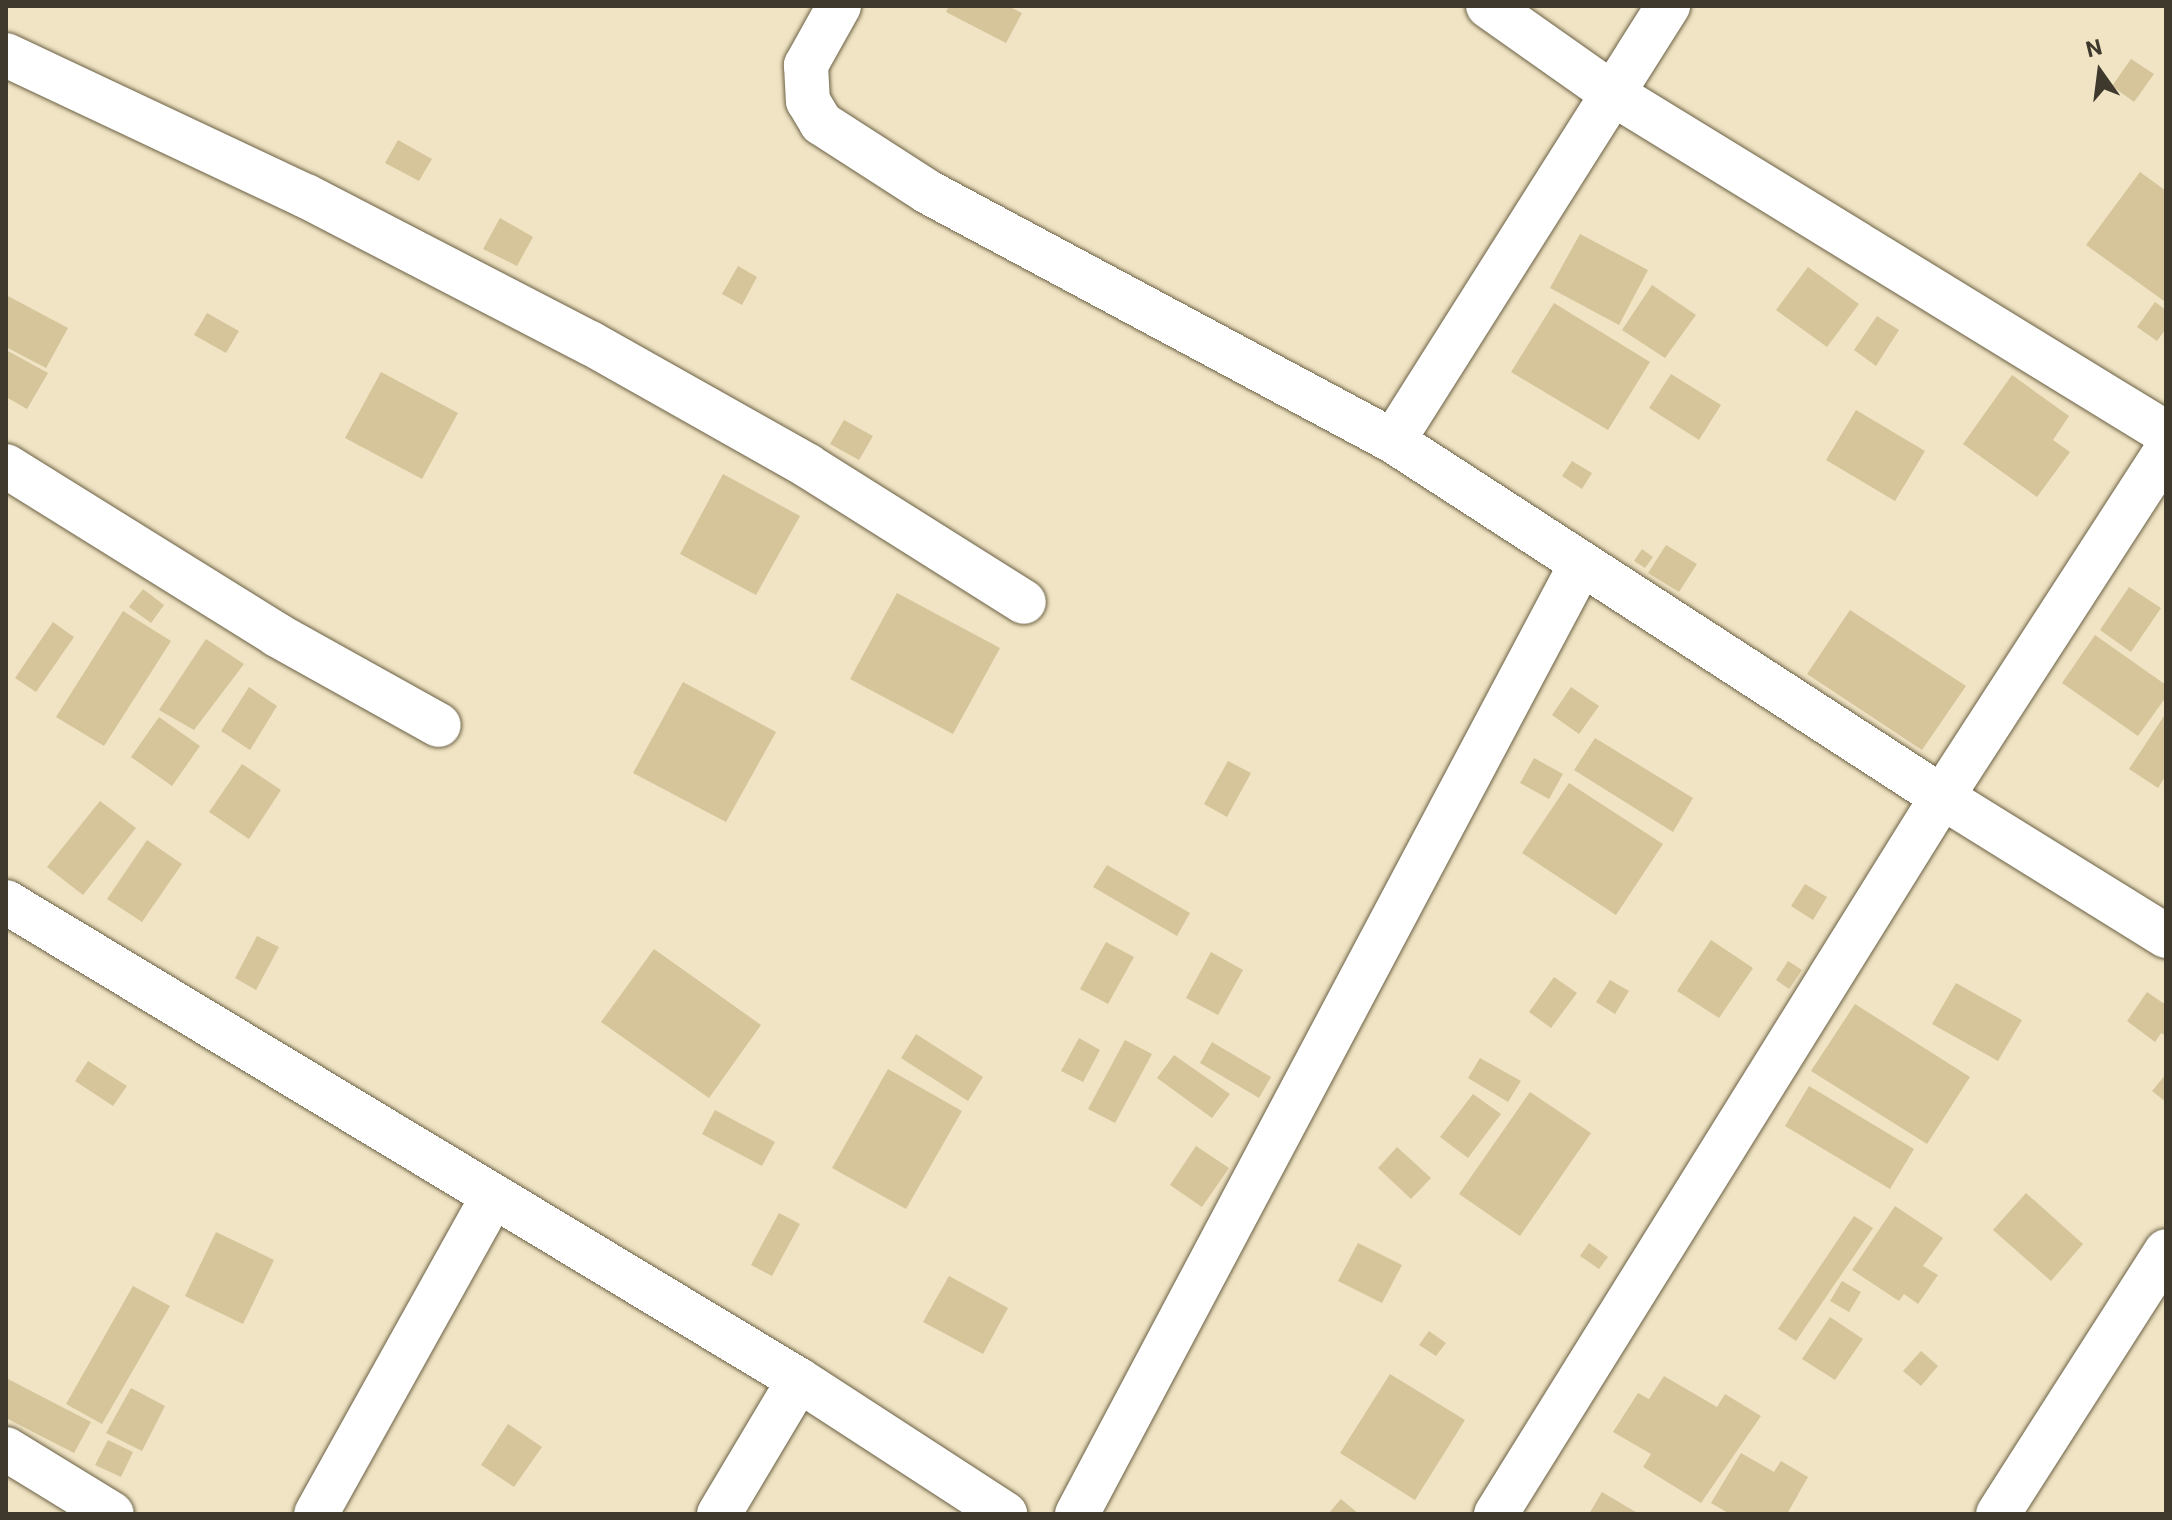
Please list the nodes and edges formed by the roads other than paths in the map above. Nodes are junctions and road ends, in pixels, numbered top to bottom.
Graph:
1 (839, 6) edge
2 (1488, 6) edge
3 (1668, 6) edge
4 (6, 55) edge
5 (1610, 92) junction
6 (2166, 433) edge
7 (1393, 441) junction
8 (2166, 451) edge
9 (6, 466) edge
10 (1581, 564) junction
11 (1024, 602) dead end
12 (439, 725) dead end
13 (1942, 797) junction
14 (6, 902) edge
15 (2166, 936) edge
16 (493, 1196) junction
17 (2166, 1251) edge
18 (799, 1380) junction
19 (6, 1449) edge
20 (112, 1514) edge
21 (316, 1514) edge
22 (719, 1514) edge
23 (1005, 1514) edge
24 (1077, 1514) edge
25 (1496, 1514) edge
26 (1998, 1514) edge

1 - 7 street
2 - 5 street
3 - 5 street
4 - 11 street
5 - 6 street
5 - 7 street
7 - 10 street
8 - 13 street
9 - 12 street
10 - 13 street
10 - 24 street
13 - 15 street
13 - 25 street
14 - 16 street
16 - 18 street
16 - 21 street
17 - 26 street
18 - 22 street
18 - 23 street
19 - 20 street

